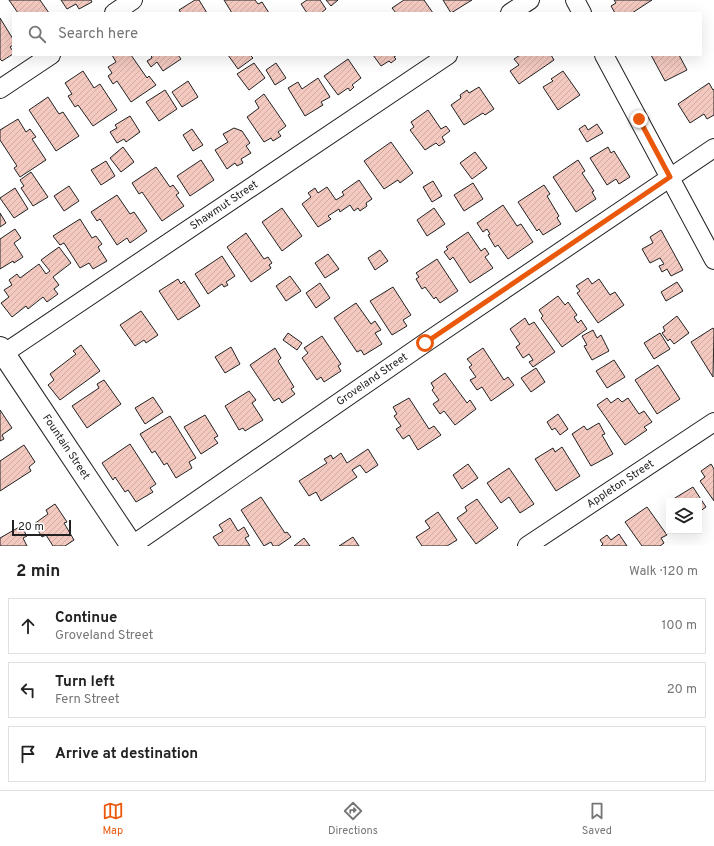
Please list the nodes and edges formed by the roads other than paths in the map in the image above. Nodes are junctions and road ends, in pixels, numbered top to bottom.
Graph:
1 (133, 0) edge
2 (530, 0) edge
3 (575, 0) edge
4 (115, 12) edge
5 (512, 12) edge
6 (581, 12) edge
7 (50, 56) edge
8 (446, 56) edge
9 (605, 56) edge
10 (0, 89) edge
11 (714, 148) edge
12 (670, 177) junction
13 (714, 260) edge
14 (1, 352) edge
15 (714, 422) edge
16 (132, 546) edge
17 (527, 546) edge

1 - 4 street
2 - 5 street
3 - 6 street
7 - 10 street
8 - 14 street, Shawmut Street
9 - 12 street
11 - 12 street, Groveland Street
12 - 13 street
12 - 16 street, Groveland Street
14 - 16 street, Fountain Street
15 - 17 street, Appleton Street

